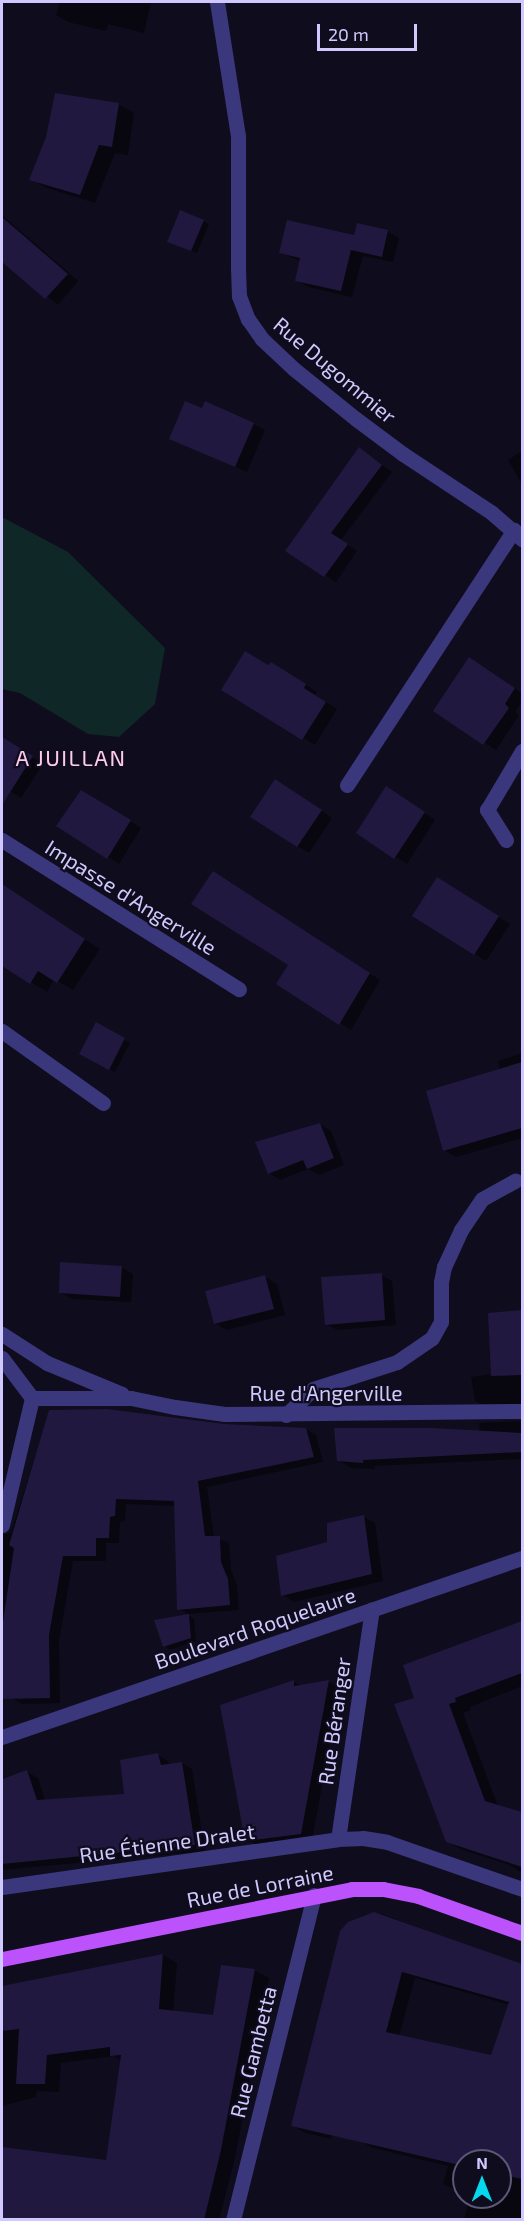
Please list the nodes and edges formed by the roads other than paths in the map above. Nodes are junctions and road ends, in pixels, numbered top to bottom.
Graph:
1 (217, 2) edge
2 (518, 534) edge
3 (522, 751) edge
4 (347, 785) dead end
5 (2, 840) edge
6 (506, 840) dead end
7 (239, 989) dead end
8 (2, 1031) edge
9 (103, 1103) dead end
10 (515, 1181) dead end
11 (2, 1334) edge
12 (2, 1358) edge
13 (32, 1398) junction
14 (131, 1398) junction
15 (522, 1411) edge
16 (286, 1415) junction
17 (6, 1483) edge
18 (2, 1525) edge
19 (522, 1558) edge
20 (372, 1610) junction
21 (2, 1737) edge
22 (338, 1839) junction
23 (2, 1887) edge
24 (522, 1889) edge
25 (314, 1895) junction
26 (522, 1933) edge
27 (2, 1959) edge
28 (233, 2220) edge

1 - 2 street, Rue Dugommier
2 - 4 street, Rue Dugommier
3 - 6 street
5 - 7 street, Impasse d'Angerville
8 - 9 street
10 - 16 street
11 - 14 street, Rue d'Angerville
12 - 13 street
13 - 14 street, Rue d'Angerville
13 - 17 street
14 - 16 street, Rue d'Angerville
15 - 16 street, Rue d'Angerville
17 - 18 street
19 - 20 street, Boulevard Roquelaure
20 - 21 street, Boulevard Roquelaure
20 - 22 street, Rue Béranger
22 - 23 street, Rue Étienne Dralet
22 - 24 street, Rue Étienne Dralet
25 - 26 main road, Rue de Lorraine
25 - 27 main road, Rue de Lorraine
25 - 28 street, Rue Gambetta

